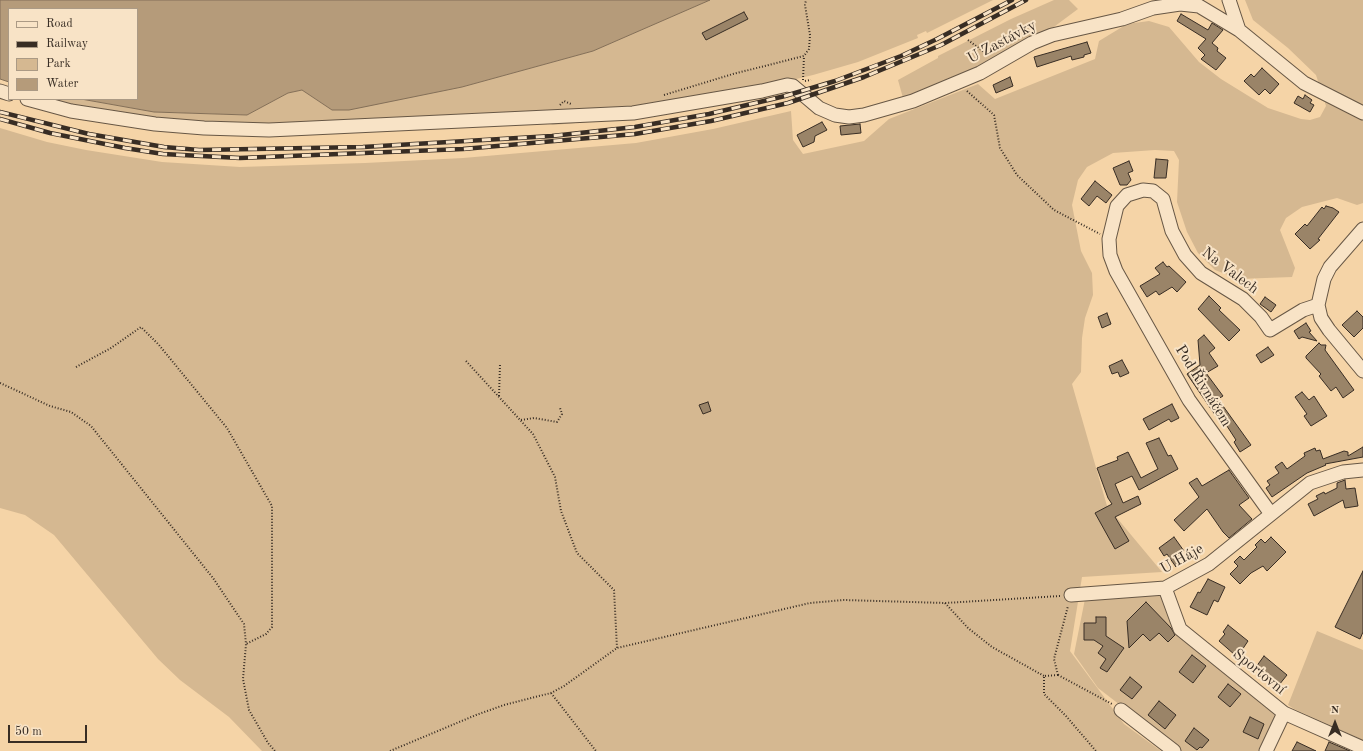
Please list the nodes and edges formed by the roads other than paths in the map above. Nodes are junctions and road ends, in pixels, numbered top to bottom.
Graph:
1 (1229, 0) edge
2 (1239, 30) junction
3 (31, 100) edge
4 (1363, 113) edge
5 (1363, 229) edge
6 (1116, 270) joint
7 (1318, 305) junction
8 (1363, 371) edge
9 (1363, 470) edge
10 (1271, 514) junction
11 (1165, 588) junction
12 (1071, 595) road end
13 (1121, 710) road end
14 (1284, 713) junction
15 (1363, 748) edge
16 (1174, 751) edge
17 (1266, 751) edge

1 - 2 street
2 - 3 street, U Zastávky
2 - 4 street, U Zastávky
5 - 7 street
6 - 7 street, Na Valech
6 - 10 street, Pod Řivnáčem
7 - 8 street
9 - 10 street, U Háje
10 - 11 street, U Háje
11 - 12 street, U Háje
11 - 14 street, Sportovní
13 - 16 street
14 - 15 street, Sportovní
14 - 17 street

